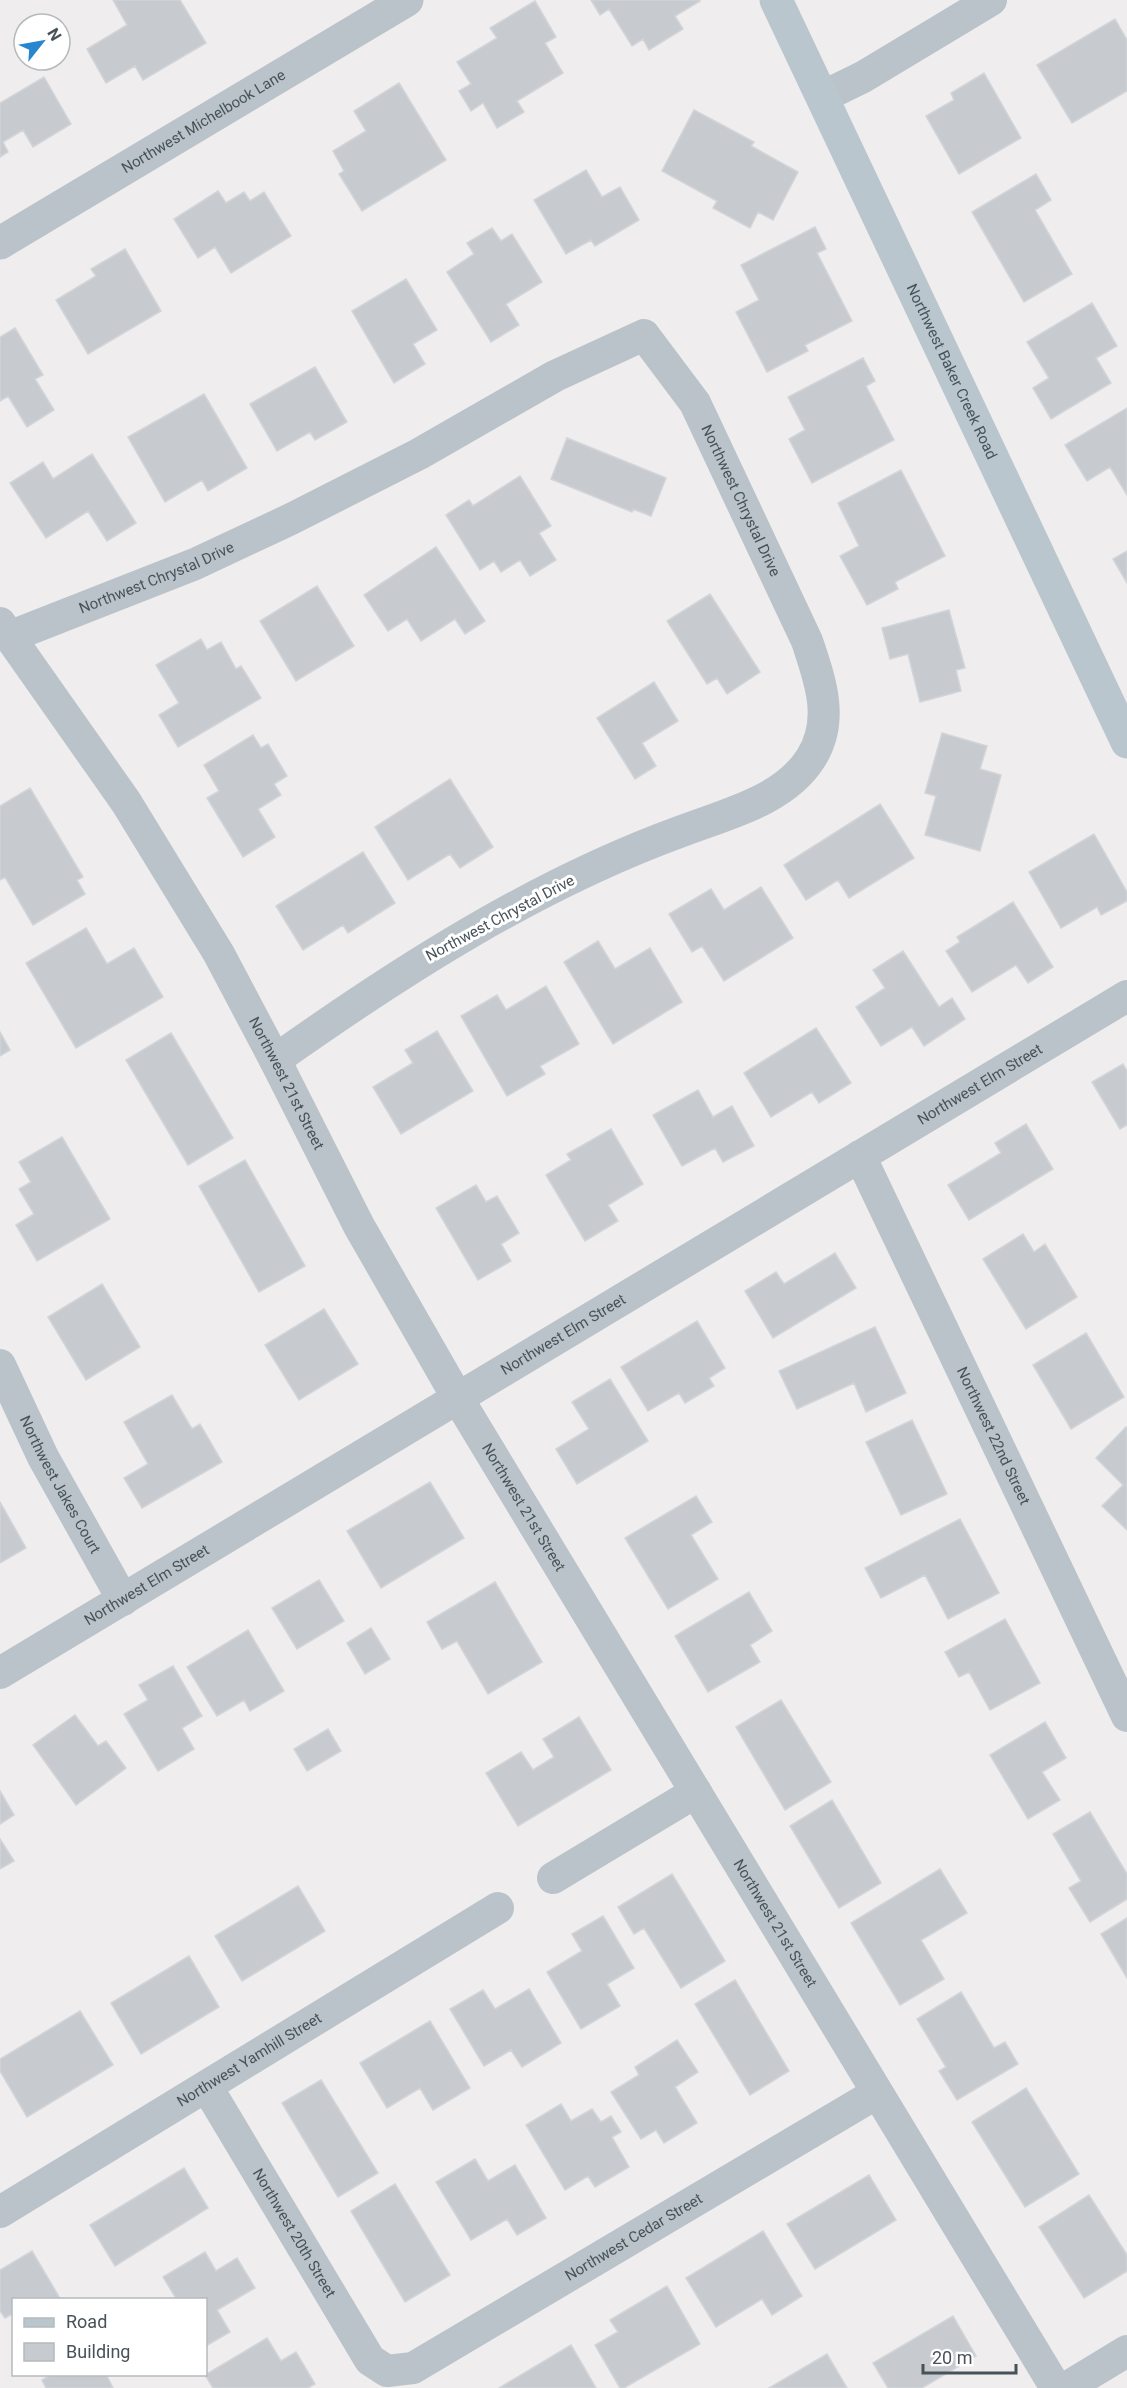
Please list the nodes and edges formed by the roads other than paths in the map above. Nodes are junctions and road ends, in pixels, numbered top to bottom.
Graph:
1 (407, 0) edge
2 (776, 0) edge
3 (991, 0) edge
4 (822, 97) junction
5 (0, 243) edge
6 (5, 630) edge
7 (1127, 742) edge
8 (1127, 996) edge
9 (275, 1060) junction
10 (860, 1156) junction
11 (0, 1365) edge
12 (457, 1397) junction
13 (123, 1600) junction
14 (0, 1673) edge
15 (1127, 1716) edge
16 (696, 1792) junction
17 (554, 1878) dead end
18 (498, 1908) dead end
19 (207, 2087) junction
20 (878, 2093) junction
21 (0, 2212) edge
22 (1127, 2351) edge
23 (387, 2371) joint
24 (1056, 2388) edge
25 (1066, 2388) edge

1 - 5 street, Northwest Michelbook Lane
2 - 4 main road, Northwest Baker Creek Road
3 - 4 street
4 - 7 main road, Northwest Baker Creek Road
6 - 9 street, Northwest 21st Street
6 - 9 street, Northwest Chrystal Drive
8 - 10 street, Northwest Elm Street
9 - 12 street, Northwest 21st Street
10 - 12 street, Northwest Elm Street
10 - 15 street, Northwest 22nd Street
11 - 13 street, Northwest Jakes Court
12 - 13 street, Northwest Elm Street
12 - 16 street, Northwest 21st Street
13 - 14 street, Northwest Elm Street
16 - 17 street
16 - 20 street, Northwest 21st Street
18 - 19 street, Northwest Yamhill Street
19 - 21 street, Northwest Yamhill Street
19 - 23 street, Northwest 20th Street
20 - 23 street, Northwest Cedar Street
20 - 24 street, Northwest 21st Street
22 - 25 street

